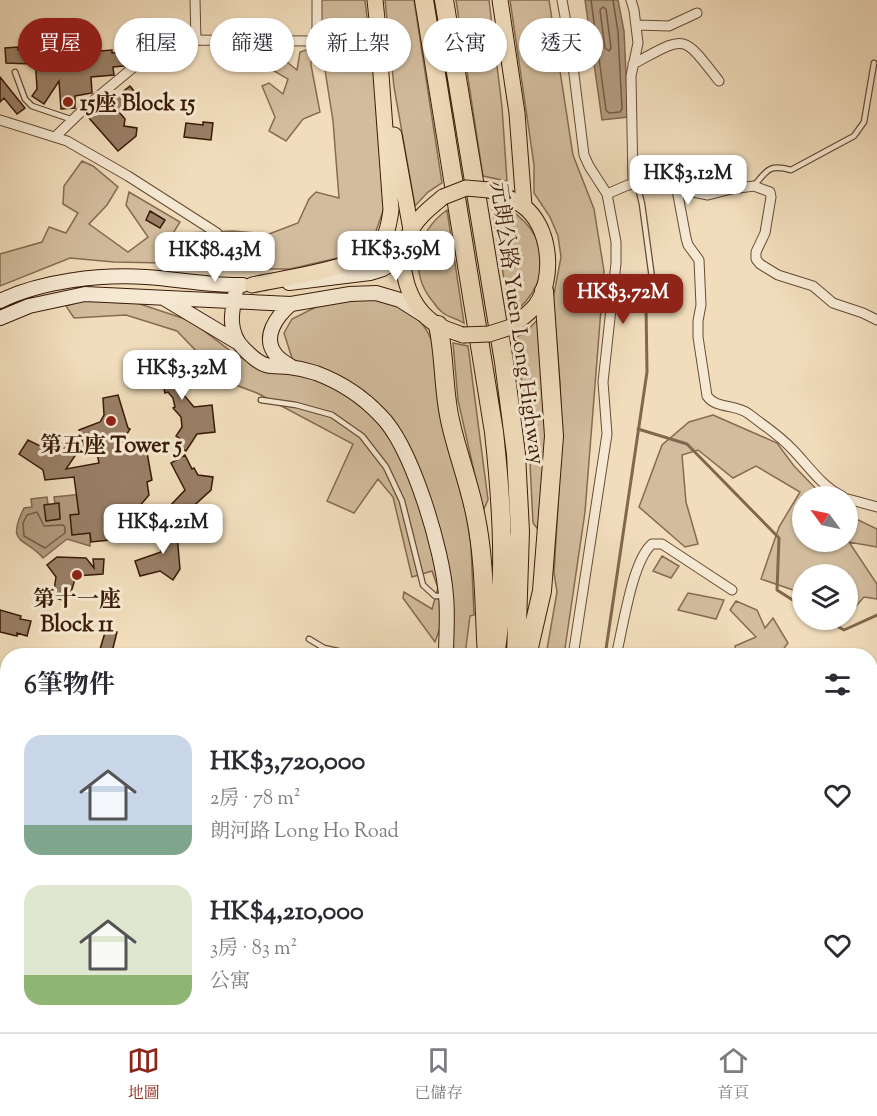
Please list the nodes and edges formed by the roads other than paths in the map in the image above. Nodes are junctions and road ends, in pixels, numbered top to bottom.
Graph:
1 (195, 0) edge
2 (316, 0) edge
3 (375, 0) edge
4 (424, 0) edge
5 (444, 0) edge
6 (500, 0) edge
7 (562, 0) edge
8 (631, 0) edge
9 (697, 13) dead end
10 (195, 18) edge
11 (377, 18) edge
12 (637, 24) junction
13 (198, 40) edge
14 (874, 63) dead end
15 (633, 64) junction
16 (15, 72) dead end
17 (128, 72) edge
18 (381, 72) edge
19 (384, 72) edge
20 (719, 81) dead end
21 (0, 120) edge
22 (73, 120) junction
23 (56, 136) junction
24 (635, 184) junction
25 (754, 186) junction
26 (677, 190) junction
27 (607, 194) junction
28 (524, 206) junction
29 (411, 230) junction
30 (217, 233) dead end
31 (403, 257) junction
32 (652, 278) dead end
33 (244, 285) junction
34 (544, 291) junction
35 (162, 297) junction
36 (234, 300) junction
37 (0, 301) edge
38 (291, 304) junction
39 (0, 318) edge
40 (877, 320) edge
41 (433, 322) junction
42 (237, 342) junction
43 (292, 367) junction
44 (261, 400) dead end
45 (827, 486) edge
46 (858, 502) edge
47 (877, 507) edge
48 (732, 590) dead end
49 (446, 596) junction
50 (309, 639) dead end
51 (324, 648) edge
52 (446, 648) edge
53 (487, 648) edge
54 (496, 648) edge
55 (516, 648) edge
56 (528, 648) edge
57 (574, 648) edge
58 (618, 648) edge

1 - 10 street
2 - 13 street
3 - 11 main road
4 - 54 highway, 元朗公路 Yuen Long Highway
5 - 55 highway, 元朗公路 Yuen Long Highway
6 - 28 main road
7 - 27 street
8 - 12 street
9 - 12 street
12 - 15 street
14 - 25 lane
15 - 20 street
15 - 24 street
16 - 22 lane
17 - 22 street
18 - 33 main road
19 - 29 main road
21 - 23 street
22 - 23 street
23 - 30 street
24 - 26 street
24 - 27 street
24 - 32 lane
25 - 26 street
25 - 40 street
26 - 45 street
27 - 57 street
28 - 29 main road, bridge
28 - 34 main road
29 - 31 main road
31 - 33 main road
31 - 41 main road
33 - 36 main road
33 - 37 main road
34 - 41 main road, bridge
34 - 56 highway
35 - 36 main road
35 - 39 main road
35 - 42 main road
36 - 38 main road
36 - 42 main road
38 - 41 main road
38 - 43 main road
41 - 53 highway
42 - 43 main road
43 - 49 main road
44 - 49 lane
46 - 47 street
48 - 58 street
49 - 52 main road
50 - 51 lane

